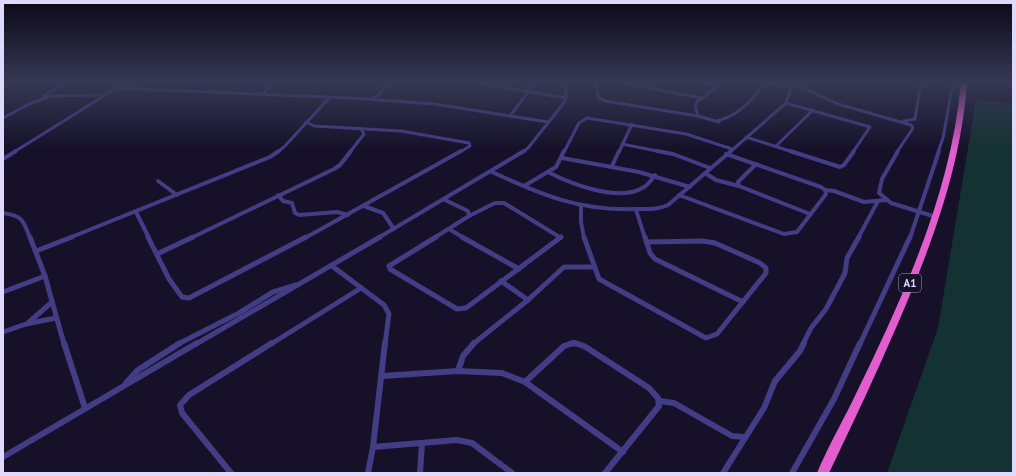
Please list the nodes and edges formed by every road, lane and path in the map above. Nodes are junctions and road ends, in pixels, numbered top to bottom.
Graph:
1 (29, 104) edge
2 (90, 104) edge
3 (323, 104) edge
4 (434, 104) edge
5 (519, 104) edge
6 (561, 104) edge
7 (625, 104) edge
8 (696, 104) edge
9 (745, 104) edge
10 (785, 104) edge
11 (791, 104) edge
12 (839, 104) edge
13 (917, 104) edge
14 (949, 104) edge
15 (961, 104) edge
16 (813, 110) junction
17 (510, 116) junction
18 (698, 116) junction
19 (3, 118) edge
20 (915, 119) junction
21 (903, 121) junction
22 (306, 122) junction
23 (548, 122) junction
24 (632, 124) junction
25 (314, 126) junction
26 (913, 126) junction
27 (300, 129) junction
28 (361, 129) junction
29 (378, 130) junction
30 (364, 134) junction
31 (746, 137) junction
32 (622, 144) junction
33 (776, 146) junction
34 (732, 149) junction
35 (726, 154) junction
36 (562, 158) junction
37 (3, 159) edge
38 (756, 164) junction
39 (612, 166) junction
40 (710, 168) junction
41 (492, 172) junction
42 (548, 172) junction
43 (705, 173) junction
44 (655, 175) junction
45 (158, 180) dead end
46 (524, 186) junction
47 (739, 186) junction
48 (690, 187) junction
49 (825, 190) junction
50 (177, 195) junction
51 (278, 195) junction
52 (679, 195) junction
53 (444, 200) junction
54 (886, 200) junction
55 (878, 201) junction
56 (364, 206) junction
57 (581, 206) junction
58 (636, 210) junction
59 (920, 211) junction
60 (136, 212) junction
61 (3, 213) edge
62 (810, 214) junction
63 (348, 215) junction
64 (469, 216) junction
65 (936, 217) junction
66 (394, 229) junction
67 (449, 229) junction
68 (646, 242) junction
69 (36, 251) junction
70 (157, 254) junction
71 (332, 266) junction
72 (593, 267) junction
73 (519, 269) junction
74 (45, 276) junction
75 (501, 281) junction
76 (300, 285) junction
77 (362, 288) junction
78 (3, 292) edge
79 (528, 300) junction
80 (52, 302) junction
81 (743, 302) junction
82 (56, 318) junction
83 (26, 324) junction
84 (3, 332) edge
85 (190, 339) junction
86 (194, 345) junction
87 (458, 371) junction
88 (382, 376) junction
89 (525, 382) junction
90 (125, 384) junction
91 (659, 401) junction
92 (85, 408) junction
93 (745, 437) junction
94 (422, 443) junction
95 (373, 447) junction
96 (623, 452) junction
97 (3, 457) edge
98 (231, 473) edge
99 (368, 473) edge
100 (420, 473) edge
101 (512, 473) edge
102 (605, 473) edge
103 (723, 473) edge
104 (792, 473) edge
105 (823, 473) edge

1 - 19 street
2 - 37 street
3 - 22 street
4 - 17 street
5 - 17 street
6 - 23 street
7 - 18 street
8 - 18 street
9 - 18 street
10 - 31 street
11 - 16 street
12 - 21 street
13 - 20 street
14 - 59 street
15 - 65 highway, A1
16 - 33 street
16 - 33 street
17 - 23 street
20 - 21 street
20 - 26 street
21 - 26 street
22 - 25 street
22 - 27 street
23 - 41 street
24 - 32 street
24 - 34 street
24 - 36 street
25 - 27 street
25 - 28 street
26 - 54 street
27 - 50 street
28 - 29 street
28 - 30 street
29 - 30 street
29 - 56 street
30 - 51 street
31 - 33 street
31 - 34 street
32 - 39 street
32 - 40 street
34 - 35 street
35 - 38 street
35 - 40 street
36 - 39 street
36 - 42 street
38 - 47 street
38 - 49 street
39 - 44 street
40 - 43 street
41 - 46 street
41 - 53 street
42 - 44 street
42 - 46 street
43 - 47 street
43 - 48 street
44 - 48 street
45 - 50 street
46 - 57 street
47 - 62 street
48 - 52 street
49 - 55 street
49 - 62 street
50 - 60 street
51 - 63 street
51 - 70 street
52 - 58 street
52 - 62 street
53 - 64 street
53 - 66 street
54 - 55 street
54 - 59 street
55 - 93 street
56 - 63 street
56 - 66 street
57 - 58 street
57 - 72 street
58 - 68 street
59 - 65 street
59 - 104 street
60 - 69 street
60 - 70 street
61 - 69 street
63 - 70 street
64 - 67 street
64 - 73 street
65 - 105 highway, A1
66 - 71 street
67 - 73 street
67 - 75 street
68 - 81 street
68 - 81 street
69 - 74 street
71 - 76 street
71 - 77 street
72 - 79 street
72 - 81 street
73 - 75 street
74 - 78 street
74 - 80 street
75 - 79 street
76 - 85 street
76 - 86 street
77 - 88 street
77 - 98 street
79 - 87 street
80 - 82 street
80 - 83 street
82 - 83 street
82 - 92 street
83 - 84 street
85 - 86 street
85 - 90 street
86 - 90 street
87 - 88 street
87 - 89 street
88 - 95 street
89 - 91 street
89 - 96 street
90 - 92 street
91 - 93 street
91 - 96 street
92 - 97 street
93 - 103 street
94 - 95 street
94 - 100 street
94 - 101 street
95 - 99 street
96 - 102 street

